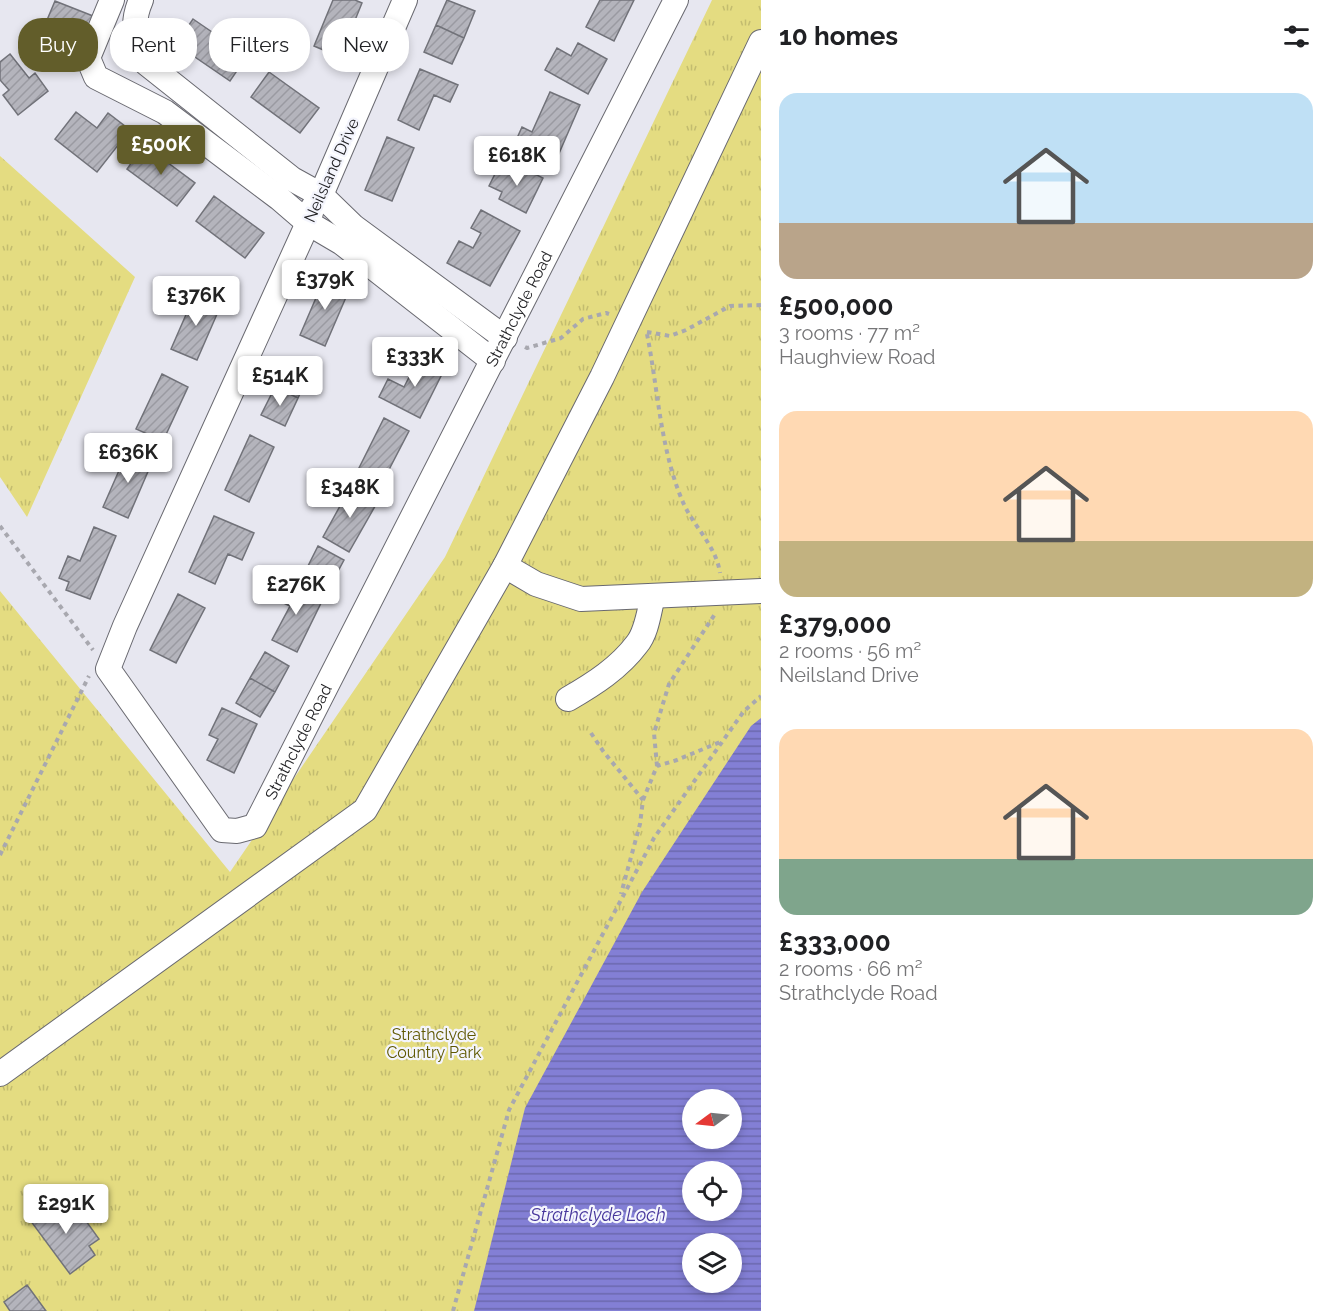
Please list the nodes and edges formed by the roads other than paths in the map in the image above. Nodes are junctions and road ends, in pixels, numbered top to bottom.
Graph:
1 (112, 0) edge
2 (141, 0) edge
3 (405, 0) edge
4 (676, 0) edge
5 (134, 18) edge
6 (761, 42) edge
7 (137, 72) edge
8 (157, 72) edge
9 (119, 89) junction
10 (321, 195) junction
11 (308, 224) junction
12 (505, 338) junction
13 (493, 361) junction
14 (505, 566) junction
15 (761, 591) edge
16 (652, 596) junction
17 (568, 699) dead end
18 (237, 831) joint
19 (0, 1074) edge

1 - 9 street
2 - 5 street
3 - 10 street, Neilsland Drive
4 - 12 street, Strathclyde Road
6 - 14 street
7 - 9 street
8 - 10 street
9 - 11 street
10 - 11 street, Neilsland Drive
10 - 12 street
11 - 13 street
11 - 18 street, Neilsland Drive
12 - 13 street, Strathclyde Road
13 - 18 street, Strathclyde Road
14 - 16 street
14 - 19 street
15 - 16 street
16 - 17 street

